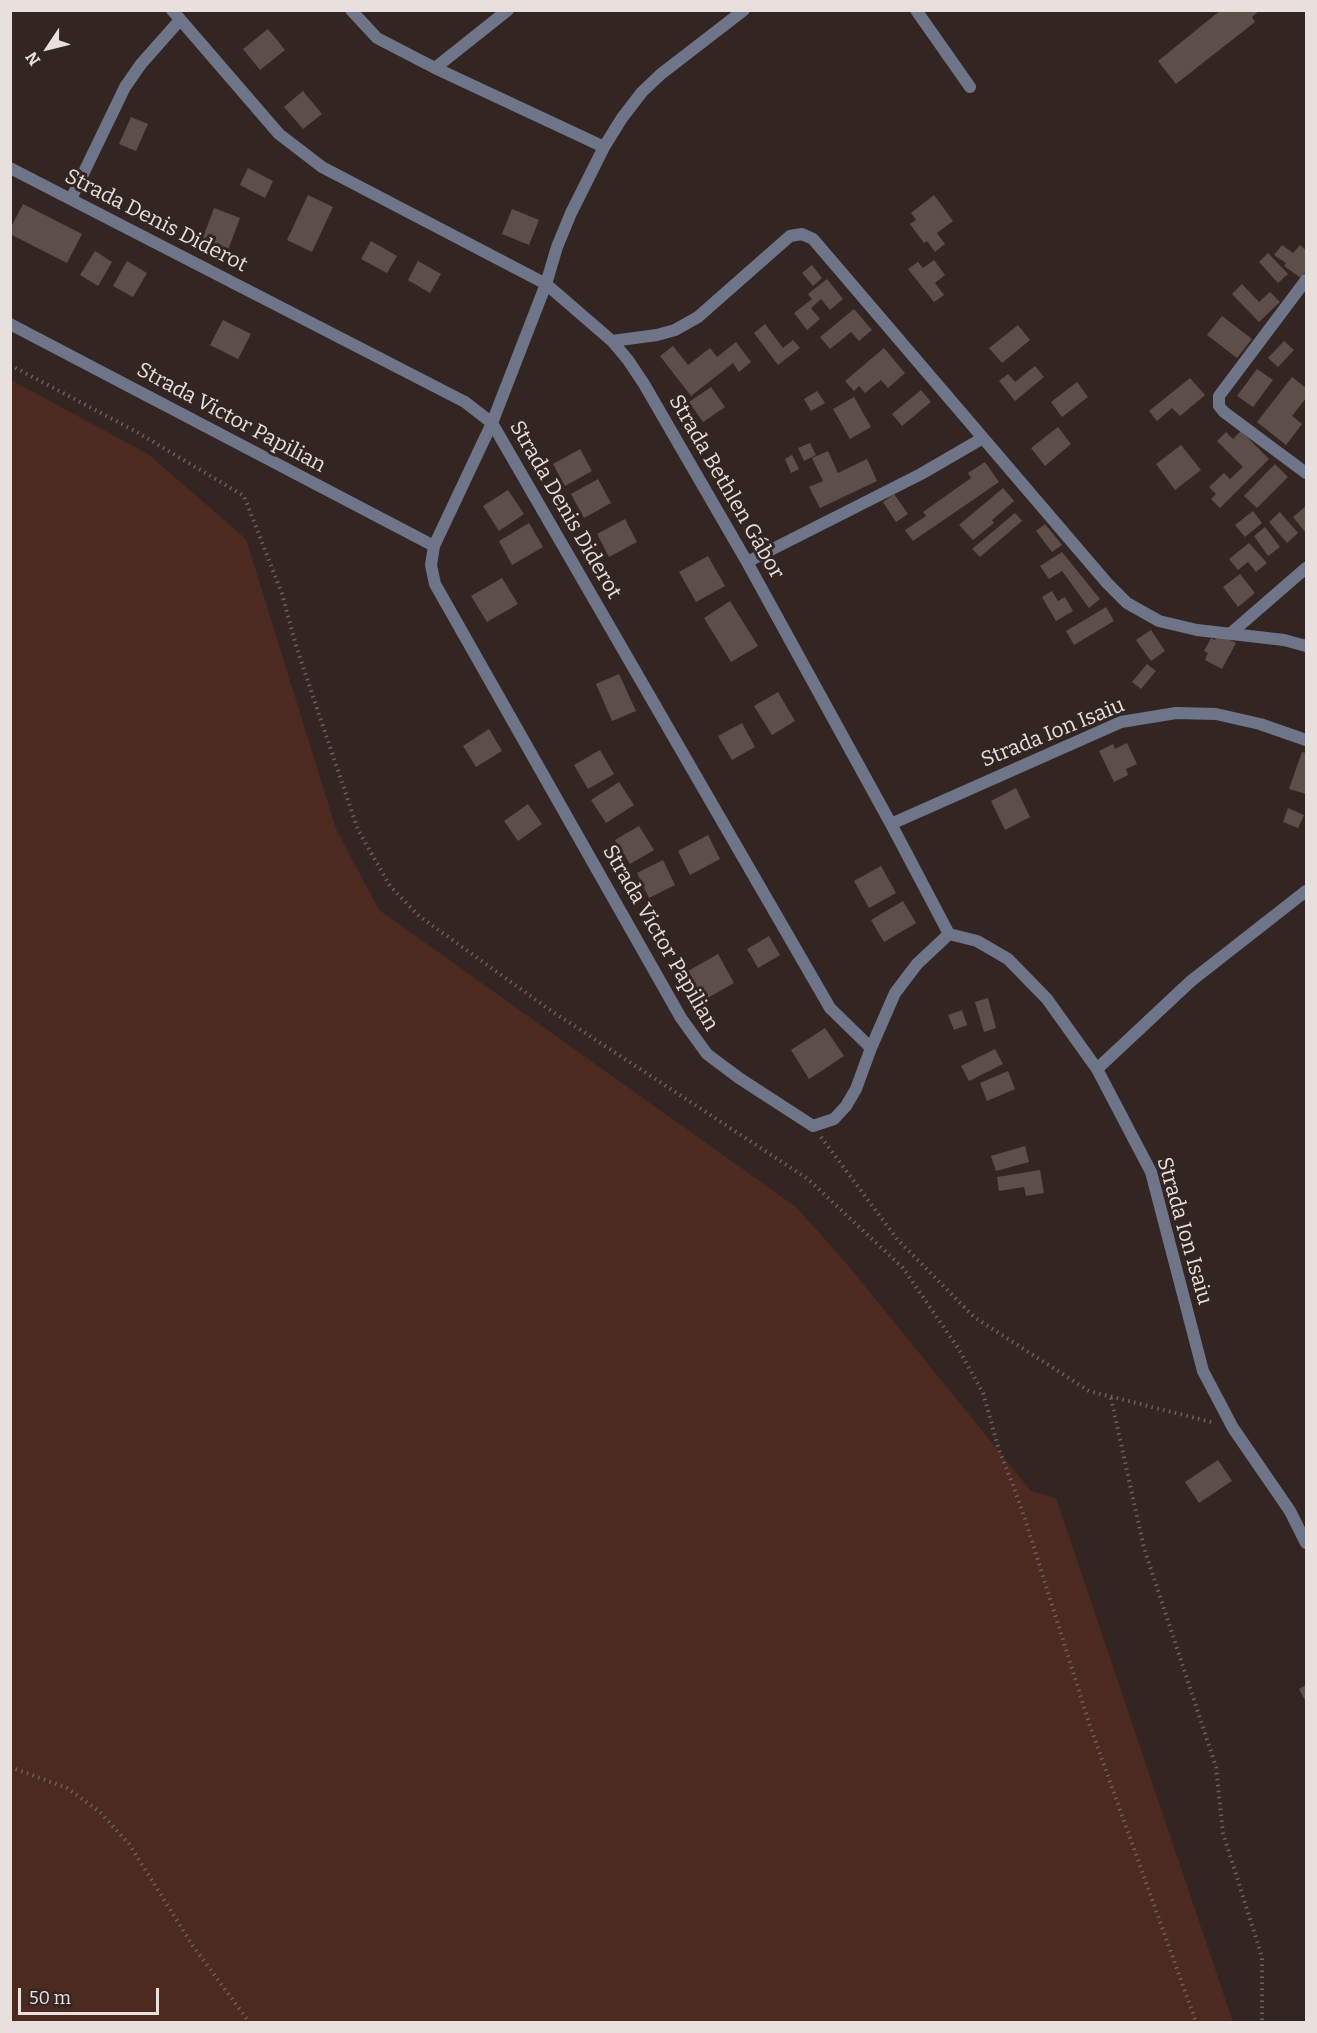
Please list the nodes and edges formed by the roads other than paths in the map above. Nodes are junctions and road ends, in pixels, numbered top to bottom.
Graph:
1 (351, 10) edge
2 (508, 10) edge
3 (744, 10) edge
4 (916, 10) edge
5 (176, 15) edge
6 (435, 68) junction
7 (970, 87) dead end
8 (604, 147) junction
9 (10, 168) edge
10 (71, 199) junction
11 (1306, 280) edge
12 (546, 284) junction
13 (10, 324) edge
14 (612, 341) junction
15 (492, 423) junction
16 (983, 438) junction
17 (1306, 473) edge
18 (434, 546) junction
19 (747, 562) junction
20 (1306, 567) edge
21 (1232, 633) junction
22 (1306, 645) edge
23 (1306, 740) edge
24 (891, 824) junction
25 (1306, 891) edge
26 (949, 934) junction
27 (871, 1048) junction
28 (1097, 1070) junction
29 (1306, 1543) edge

1 - 6 street
2 - 6 street
3 - 8 street, Strada Victor Papilian
4 - 7 street
5 - 10 street
5 - 12 street, Strada Bethlen Gábor
6 - 8 street
8 - 12 street, Strada Victor Papilian
9 - 10 street, Strada Denis Diderot
10 - 15 street, Strada Denis Diderot
11 - 17 street
12 - 14 street, Strada Bethlen Gábor
12 - 15 street, Strada Victor Papilian
13 - 18 street, Strada Victor Papilian
14 - 16 street
14 - 19 street, Strada Bethlen Gábor
15 - 18 street, Strada Victor Papilian
15 - 27 street, Strada Denis Diderot
16 - 19 street
16 - 21 street
18 - 27 street, Strada Victor Papilian
19 - 24 street, Strada Bethlen Gábor
20 - 21 street
21 - 22 street
23 - 24 street, Strada Ion Isaiu
24 - 26 street, Strada Bethlen Gábor
25 - 28 street
26 - 27 street
26 - 28 street, Strada Ion Isaiu
28 - 29 street, Strada Ion Isaiu

